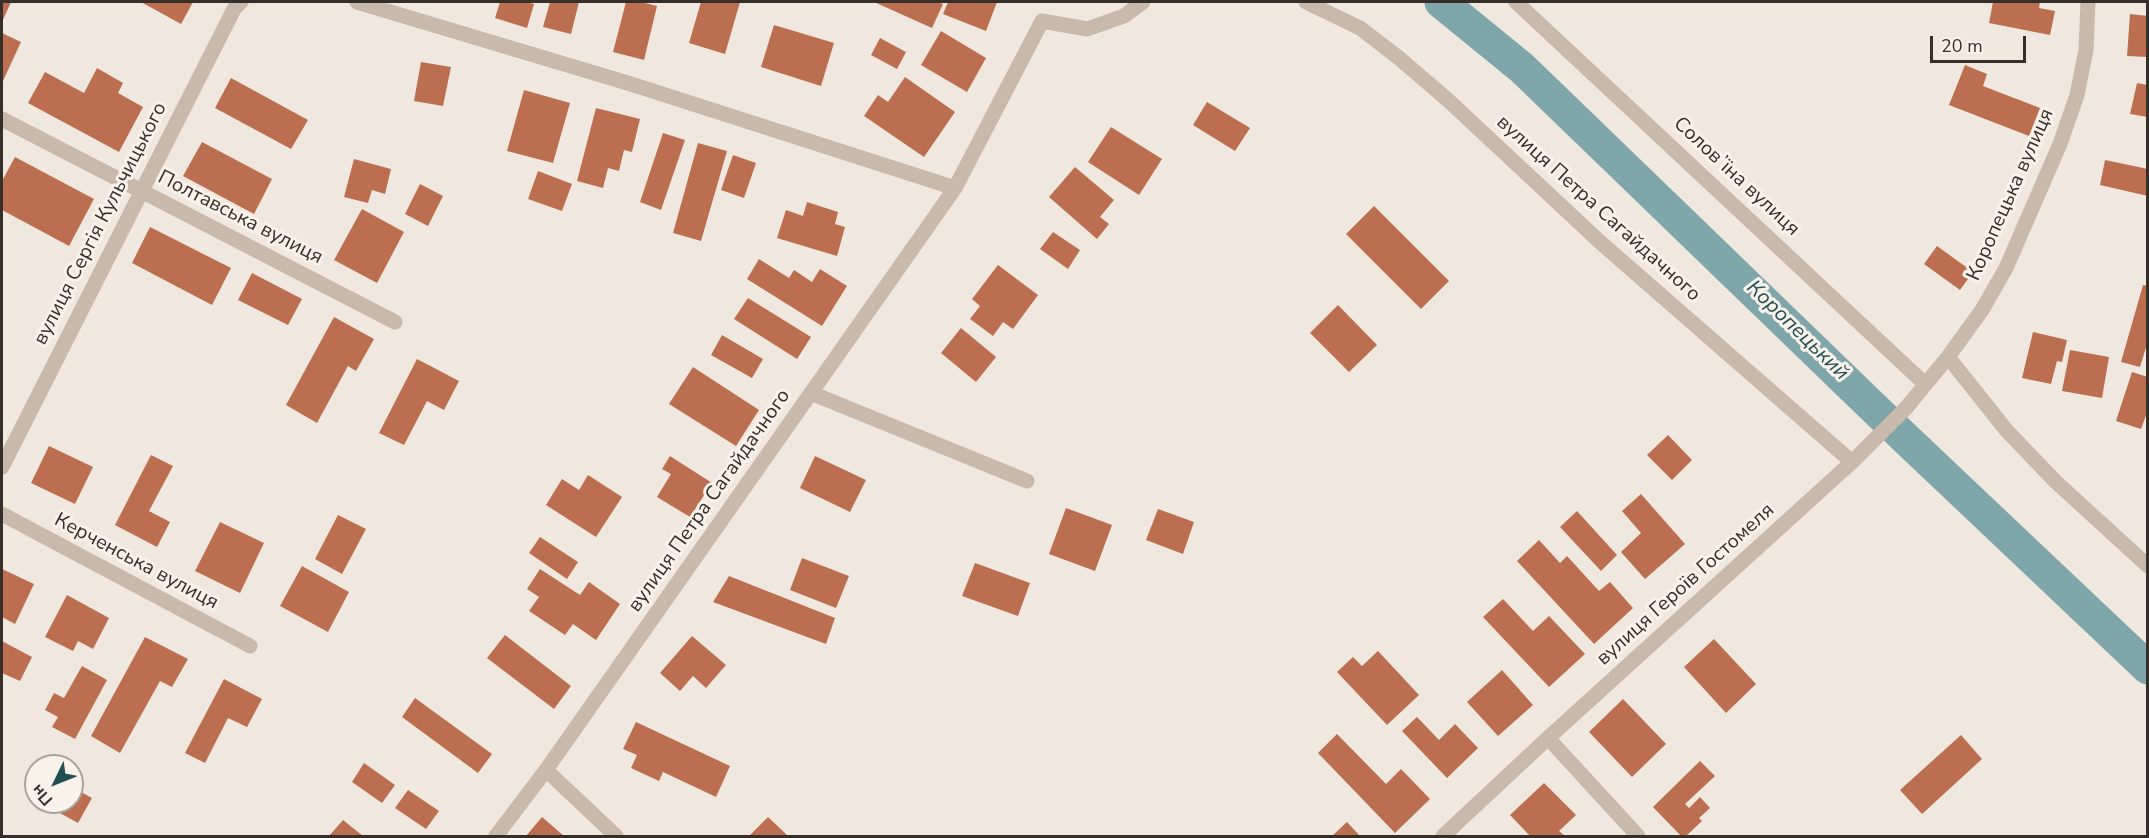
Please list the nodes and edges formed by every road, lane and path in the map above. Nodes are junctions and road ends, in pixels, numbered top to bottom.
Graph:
1 (241, 2) edge
2 (357, 2) edge
3 (1143, 2) edge
4 (1306, 2) edge
5 (1516, 2) edge
6 (2088, 2) edge
7 (2, 119) edge
8 (955, 188) junction
9 (141, 191) junction
10 (394, 322) dead end
11 (1948, 357) junction
12 (1925, 384) junction
13 (811, 393) junction
14 (1852, 462) junction
15 (2, 467) edge
16 (1027, 481) dead end
17 (2, 514) edge
18 (2148, 566) edge
19 (250, 646) dead end
20 (1548, 738) junction
21 (546, 770) junction
22 (496, 837) edge
23 (616, 837) edge
24 (1443, 837) edge
25 (1638, 837) edge

1 - 9 street, вулиця Сергія Кульчицького
2 - 8 street
3 - 8 street, вулиця Петра Сагайдачного
4 - 14 street, вулиця Петра Сагайдачного
5 - 12 street, Соловʼїна вулиця
6 - 11 street, Коропецька вулиця
7 - 9 street, Полтавська вулиця
8 - 13 street, вулиця Петра Сагайдачного
9 - 10 street, Полтавська вулиця
9 - 15 street, вулиця Сергія Кульчицького
11 - 12 street, вулиця Героїв Гостомеля
11 - 18 street
12 - 14 street, вулиця Героїв Гостомеля
13 - 16 street
13 - 21 street, вулиця Петра Сагайдачного
14 - 20 street, вулиця Героїв Гостомеля
17 - 19 street, Керченська вулиця
20 - 24 street, вулиця Героїв Гостомеля
20 - 25 street
21 - 22 street, вулиця Петра Сагайдачного
21 - 23 street

